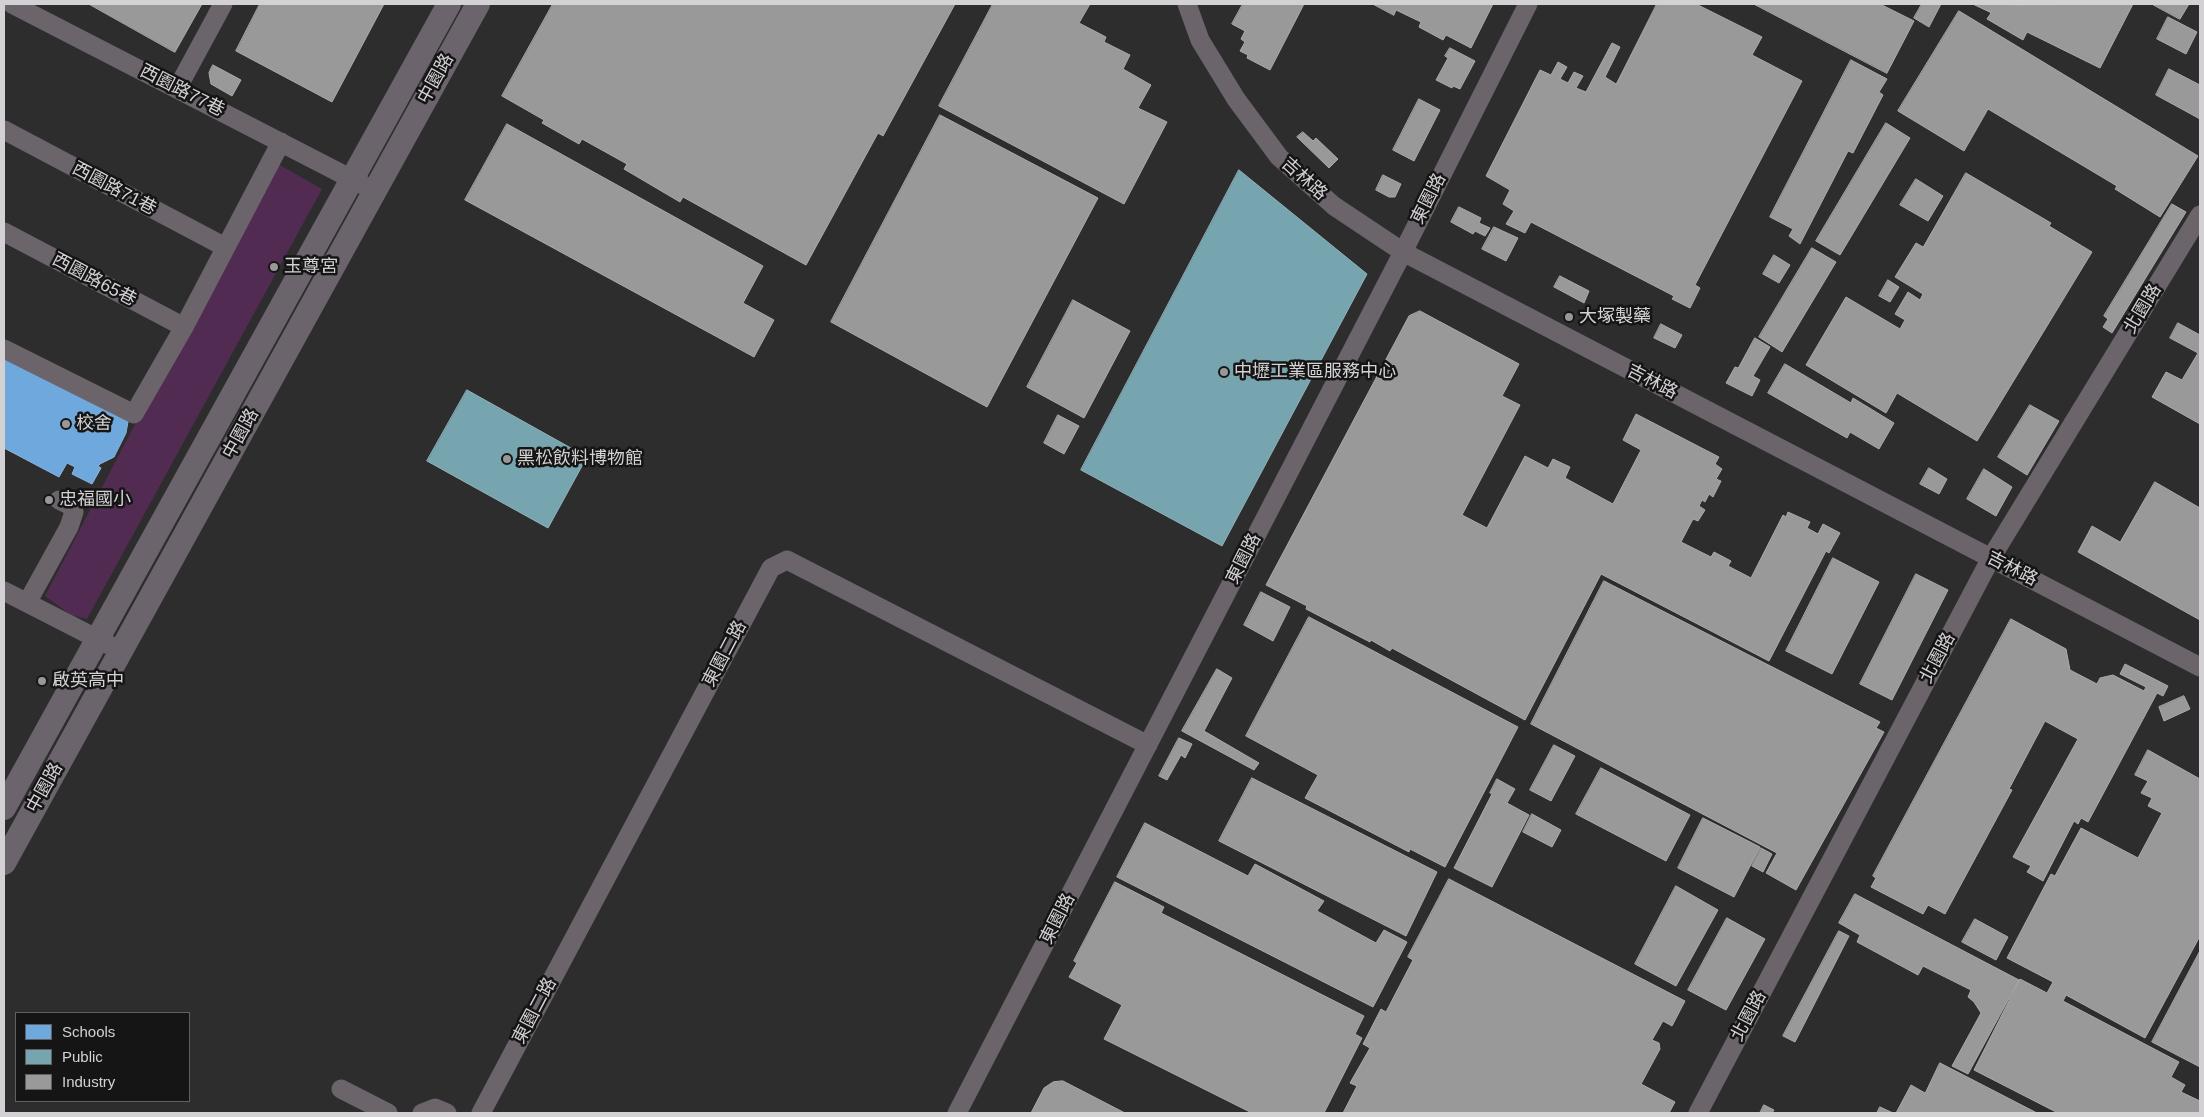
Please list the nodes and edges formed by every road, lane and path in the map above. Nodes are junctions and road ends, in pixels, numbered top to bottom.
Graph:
1 (12, 4) edge
2 (223, 4) edge
3 (449, 4) edge
4 (478, 4) edge
5 (1187, 4) edge
6 (1528, 4) edge
7 (177, 89) junction
8 (4, 130) edge
9 (281, 142) junction
10 (352, 179) junction
11 (375, 191) junction
12 (2200, 215) edge
13 (4, 232) edge
14 (225, 247) junction
15 (1402, 252) junction
16 (184, 327) junction
17 (4, 349) edge
18 (59, 500) dead end
19 (1991, 558) junction
20 (4, 591) edge
21 (27, 603) junction
22 (97, 639) junction
23 (121, 651) junction
24 (2200, 667) edge
25 (1148, 745) junction
26 (4, 807) edge
27 (28, 818) junction
28 (4, 863) edge
29 (341, 1088) dead end
30 (388, 1113) edge
31 (422, 1113) edge
32 (447, 1113) edge
33 (481, 1113) edge
34 (957, 1113) edge
35 (1698, 1113) edge

1 - 7 street, 西園路77巷
2 - 7 street
3 - 10 main road, 中園路
4 - 11 main road, 中園路
5 - 15 street, 吉林路
6 - 15 street, 東園路
7 - 9 street, 西園路77巷
8 - 14 street, 西園路71巷
9 - 10 street, 西園路77巷
9 - 14 street
10 - 11 street, 西園路77巷
10 - 22 main road, 中園路
11 - 23 main road, 中園路
12 - 19 street, 北園路
13 - 16 street, 西園路65巷
14 - 16 street
15 - 19 street, 吉林路
15 - 25 street, 東園路
16 - 17 street
18 - 21 street
19 - 24 street, 吉林路
19 - 35 street, 北園路
20 - 21 street
21 - 22 street
22 - 23 street
22 - 26 main road, 中園路
23 - 27 main road, 中園路
25 - 33 street, 東園二路
25 - 34 street, 東園路
26 - 27 street
27 - 28 main road, 中園路
29 - 30 street
31 - 32 street

